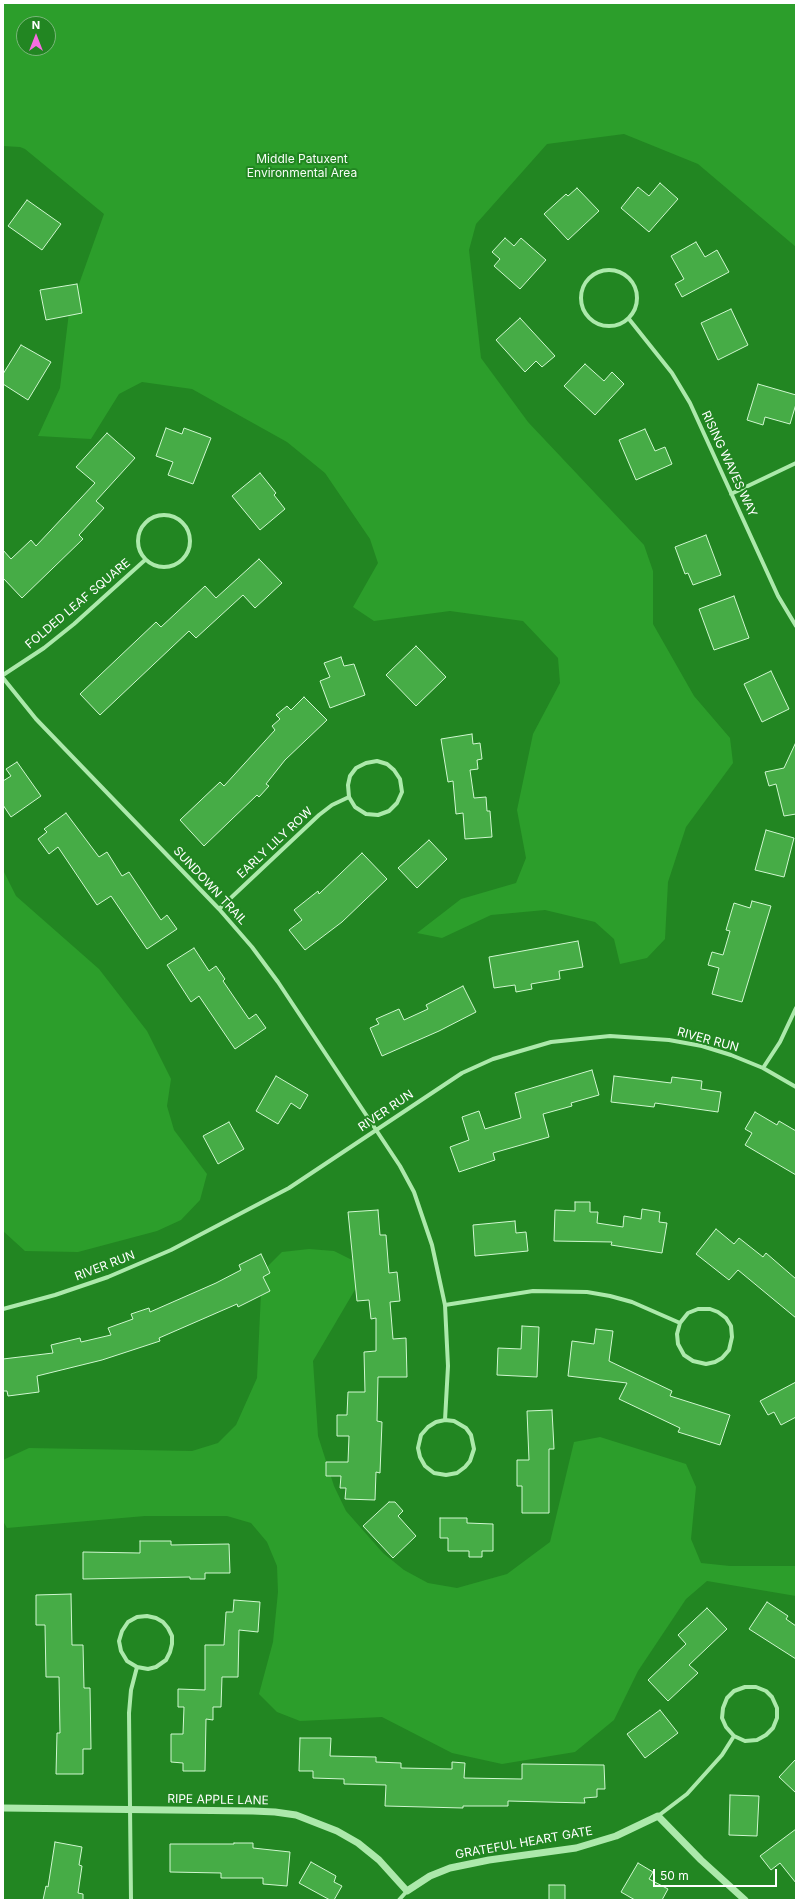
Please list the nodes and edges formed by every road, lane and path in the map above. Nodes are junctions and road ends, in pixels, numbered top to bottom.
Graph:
1 (629, 319) junction
2 (796, 463) edge
3 (731, 494) junction
4 (145, 560) junction
5 (796, 626) edge
6 (3, 676) edge
7 (349, 797) junction
8 (219, 909) junction
9 (796, 1008) edge
10 (763, 1068) junction
11 (796, 1087) edge
12 (377, 1130) junction
13 (445, 1305) junction
14 (3, 1308) edge
15 (680, 1323) junction
16 (445, 1420) junction
17 (137, 1667) junction
18 (734, 1736) junction
19 (3, 1808) edge
20 (130, 1810) junction
21 (658, 1816) junction
22 (407, 1891) junction
23 (131, 1900) edge
24 (399, 1900) edge
25 (745, 1900) edge

1 - 1 street
1 - 3 street, RISING WAVES WAY
2 - 3 street
3 - 5 street, RISING WAVES WAY
4 - 4 street, FOLDED LEAF SQUARE
4 - 6 street, FOLDED LEAF SQUARE
6 - 8 street, SUNDOWN TRAIL
7 - 7 street
7 - 8 street, EARLY LILY ROW
8 - 12 street, SUNDOWN TRAIL
9 - 10 street
10 - 11 street, RIVER RUN
10 - 12 street, RIVER RUN
12 - 13 street, SUNDOWN TRAIL
12 - 14 street, RIVER RUN
13 - 15 street
13 - 16 street, SUNDOWN TRAIL
15 - 15 street
16 - 16 street
17 - 17 street
17 - 20 street
18 - 18 street
18 - 21 street
19 - 20 street, RIPE APPLE LANE
20 - 22 street, RIPE APPLE LANE
20 - 23 street
21 - 22 street, GRATEFUL HEART GATE
21 - 25 street
22 - 24 street, GRATEFUL HEART GATE

